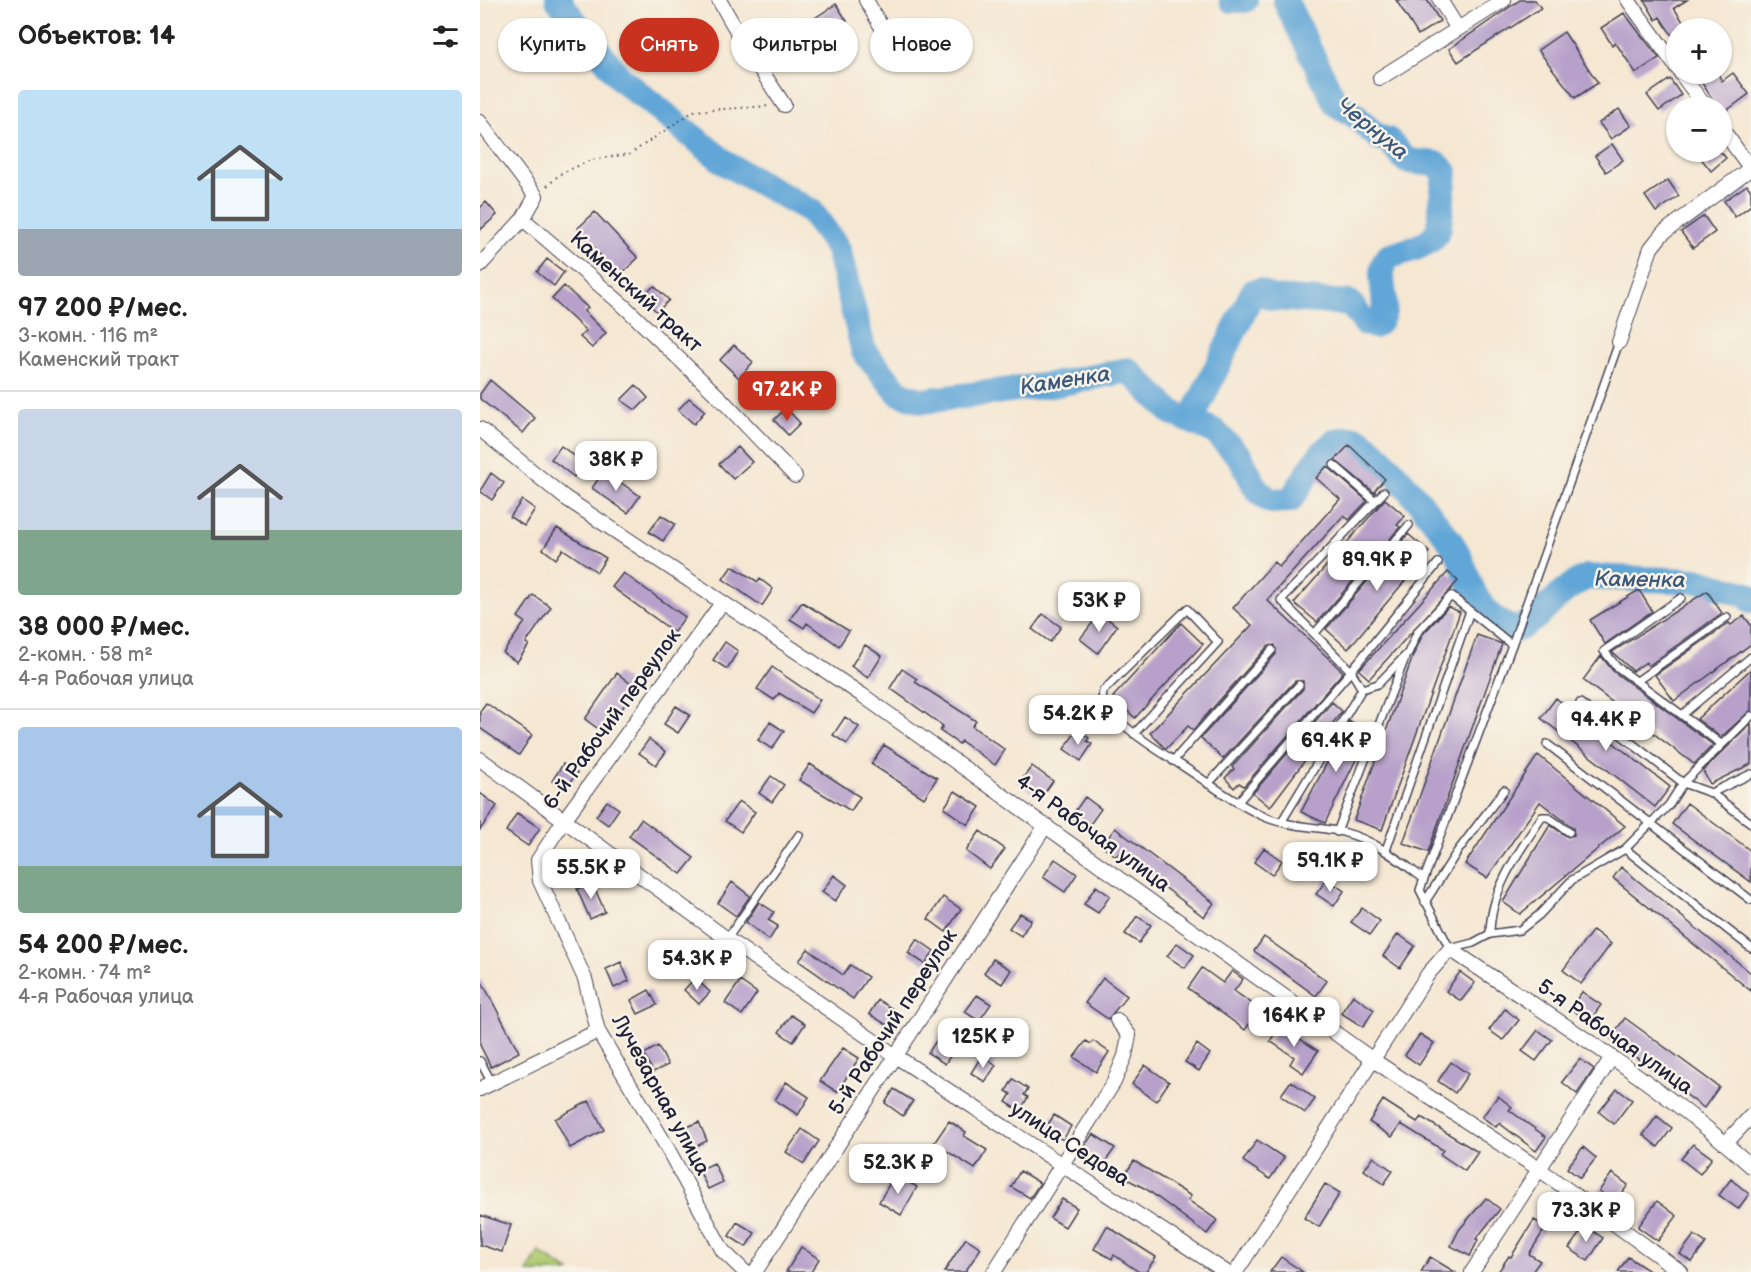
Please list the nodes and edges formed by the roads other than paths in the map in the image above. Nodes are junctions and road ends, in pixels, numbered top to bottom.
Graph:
1 (719, 0) edge
2 (866, 0) edge
3 (1440, 0) edge
4 (1504, 0) edge
5 (1628, 0) edge
6 (876, 18) edge
7 (1458, 28) junction
8 (1666, 53) edge
9 (1380, 78) dead end
10 (784, 105) road end
11 (480, 122) edge
12 (1732, 142) edge
13 (1751, 168) edge
14 (523, 219) junction
15 (480, 265) edge
16 (1619, 342) joint
17 (480, 429) edge
18 (1334, 465) dead end
19 (795, 476) dead end
20 (1384, 492) dead end
21 (1374, 500) junction
22 (1409, 525) dead end
23 (1438, 563) dead end
24 (1681, 598) dead end
25 (722, 603) junction
26 (1470, 611) junction
27 (1727, 617) dead end
28 (1315, 633) junction
29 (1512, 645) junction
30 (1272, 650) dead end
31 (1407, 653) junction
32 (1751, 657) edge
33 (1350, 670) junction
34 (1637, 681) junction
35 (1299, 685) dead end
36 (1362, 688) junction
37 (1580, 703) dead end
38 (1682, 715) junction
39 (1751, 716) edge
40 (1134, 734) junction
41 (1547, 744) dead end
42 (1721, 744) junction
43 (480, 759) edge
44 (1173, 761) junction
45 (1751, 774) edge
46 (1683, 783) junction
47 (1208, 784) junction
48 (1504, 790) dead end
49 (1711, 793) junction
50 (1238, 802) junction
51 (564, 820) junction
52 (1282, 821) junction
53 (1652, 823) junction
54 (1751, 823) edge
55 (1046, 825) junction
56 (1337, 832) junction
57 (1569, 832) dead end
58 (799, 835) dead end
59 (1625, 849) junction
60 (1386, 850) junction
61 (538, 860) joint
62 (1424, 879) junction
63 (1751, 900) edge
64 (1425, 902) junction
65 (1490, 934) junction
66 (727, 939) junction
67 (1751, 948) edge
68 (1450, 949) junction
69 (1117, 1020) dead end
70 (598, 1032) junction
71 (897, 1057) junction
72 (1612, 1057) junction
73 (1373, 1060) junction
74 (480, 1061) edge
75 (486, 1086) edge
76 (1751, 1116) edge
77 (1726, 1143) junction
78 (1063, 1165) junction
79 (1751, 1166) edge
80 (1539, 1169) junction
81 (745, 1272) edge
82 (755, 1272) edge
83 (994, 1272) edge
84 (1226, 1272) edge
85 (1236, 1272) edge
86 (1472, 1272) edge
87 (1681, 1272) edge

1 - 10 street
2 - 6 street
3 - 7 street
4 - 7 street
5 - 8 street
7 - 9 street
11 - 14 street
12 - 13 street
13 - 16 street
14 - 15 street
14 - 19 street, Каменский тракт
16 - 29 lane
17 - 25 street, 4-я Рабочая улица
18 - 21 lane
20 - 21 lane
21 - 28 lane
22 - 28 lane
23 - 33 lane
24 - 34 lane
25 - 51 street, 6-й Рабочий переулок
25 - 55 street, 4-я Рабочая улица
26 - 29 lane
26 - 31 lane
26 - 60 lane
27 - 34 lane
28 - 33 lane
29 - 62 lane
30 - 44 lane
31 - 36 lane
31 - 56 lane
32 - 38 lane
33 - 36 lane
33 - 50 lane
34 - 38 lane
35 - 47 lane
36 - 52 lane
37 - 46 lane
38 - 42 lane
39 - 42 lane
40 - 40 lane
40 - 44 lane
41 - 53 lane
42 - 46 lane
43 - 51 street, улица Седова
44 - 47 lane
45 - 49 lane
46 - 49 lane
46 - 53 lane
47 - 50 lane
48 - 64 lane
49 - 54 lane
50 - 52 lane
51 - 61 street, 6-й Рабочий переулок
51 - 66 street, улица Седова
52 - 56 lane
53 - 59 lane
53 - 63 lane
55 - 71 street, 5-й Рабочий переулок
55 - 73 street, 4-я Рабочая улица
56 - 60 lane
57 - 65 lane
58 - 66 lane
59 - 65 lane
59 - 67 lane
60 - 62 lane
61 - 70 street, Лучезарная улица
62 - 64 lane
64 - 68 lane
65 - 68 lane
66 - 71 street, улица Седова
68 - 72 street, 5-я Рабочая улица
68 - 73 street
69 - 78 street
70 - 75 street
70 - 81 street, Лучезарная улица
71 - 78 street, улица Седова
71 - 82 street, 5-й Рабочий переулок
72 - 77 street, 5-я Рабочая улица
72 - 80 street
73 - 80 street, 4-я Рабочая улица
73 - 85 street
74 - 75 lane
76 - 77 street
77 - 79 street, 5-я Рабочая улица
78 - 83 street
78 - 84 street, улица Седова
80 - 86 street
80 - 87 street, 4-я Рабочая улица

